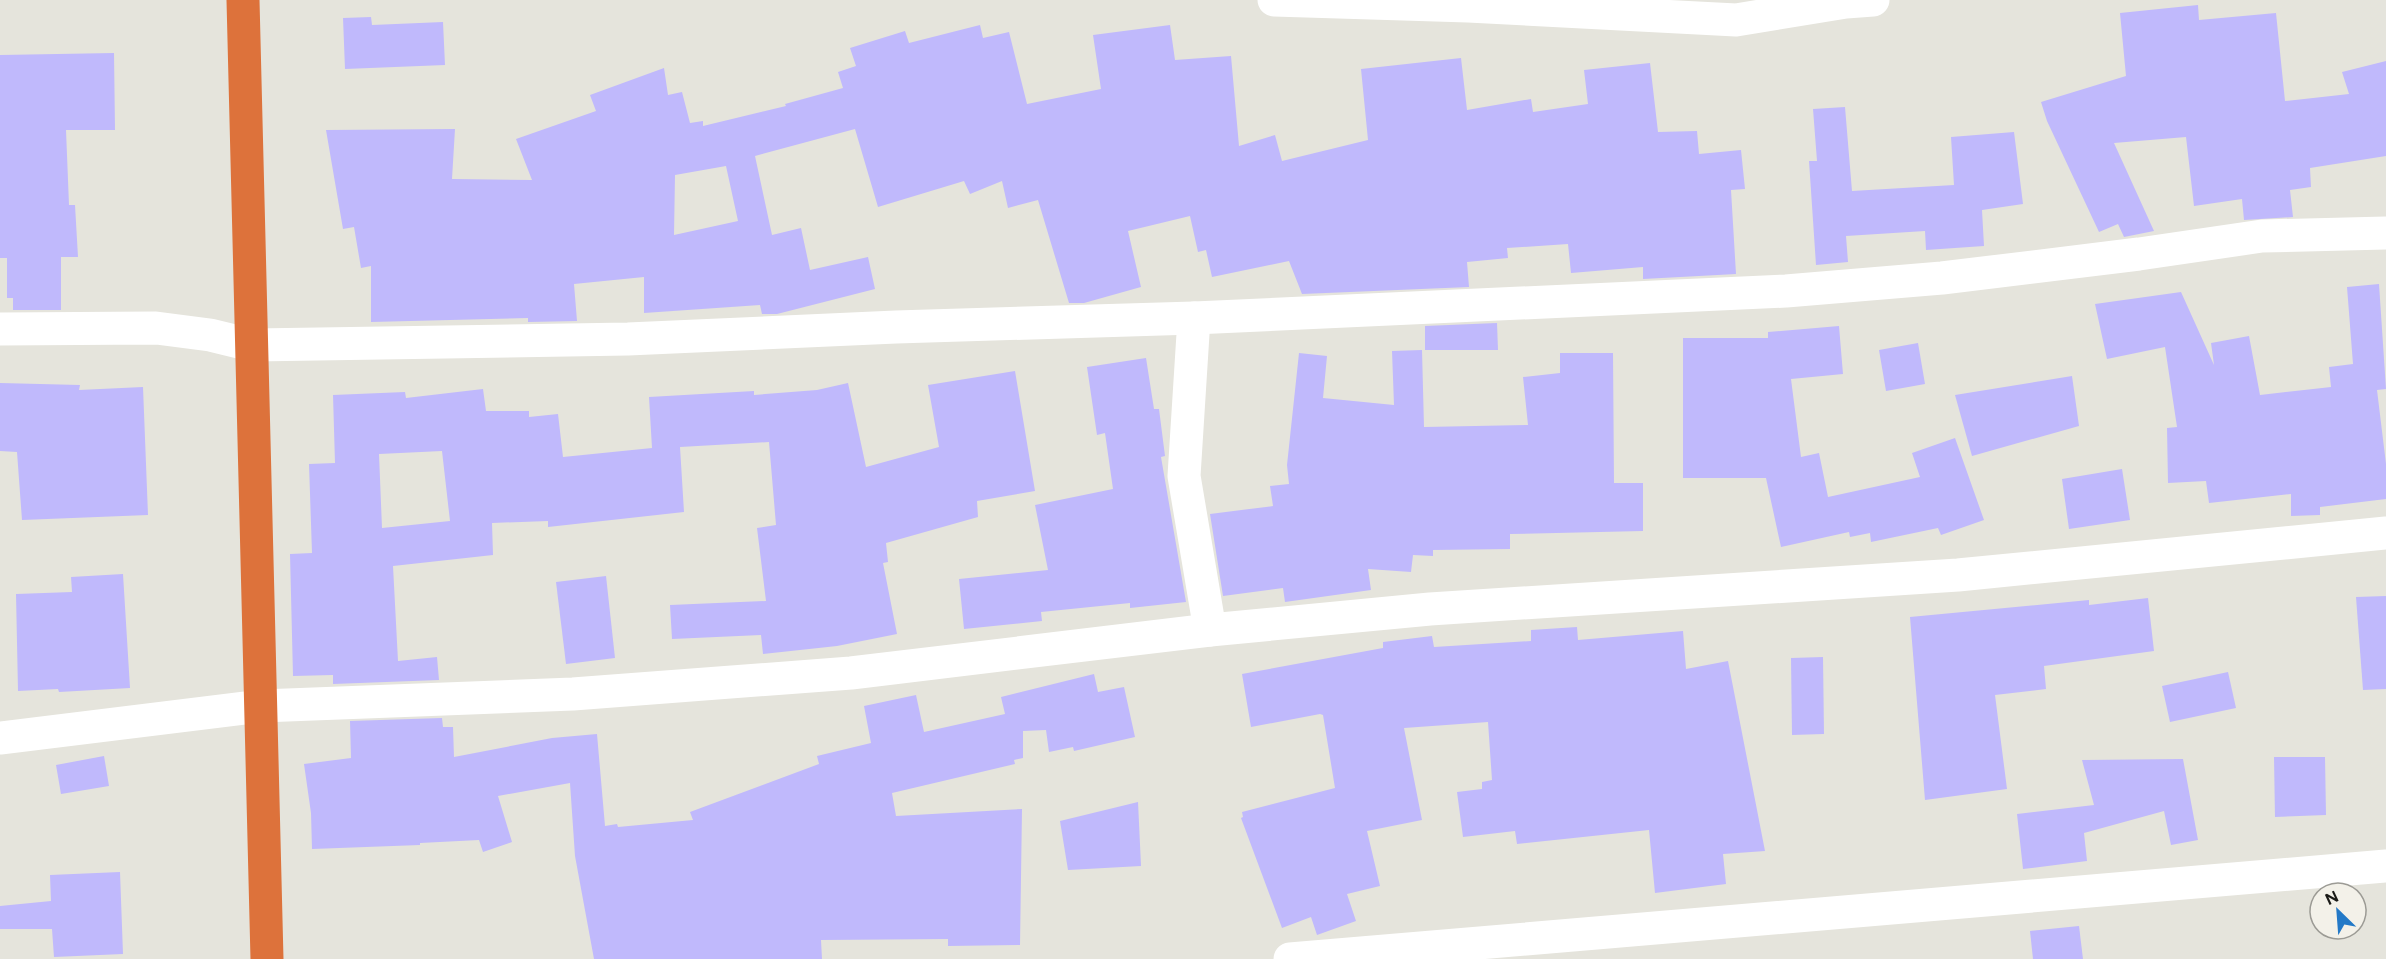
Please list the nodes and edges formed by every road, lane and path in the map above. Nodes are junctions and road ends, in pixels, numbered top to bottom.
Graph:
1 (243, 0) edge
2 (1274, 0) edge
3 (1874, 0) edge
4 (2386, 233) edge
5 (1194, 318) junction
6 (0, 329) edge
7 (251, 345) junction
8 (2386, 533) edge
9 (1210, 630) junction
10 (261, 706) junction
11 (0, 738) edge
12 (2386, 866) edge
13 (267, 959) edge
14 (1290, 959) edge

1 - 7 highway
2 - 3 street
4 - 5 street
5 - 7 street
5 - 9 street
6 - 7 street
7 - 10 highway
8 - 9 street
9 - 10 street
10 - 11 street
10 - 13 highway
12 - 14 street

